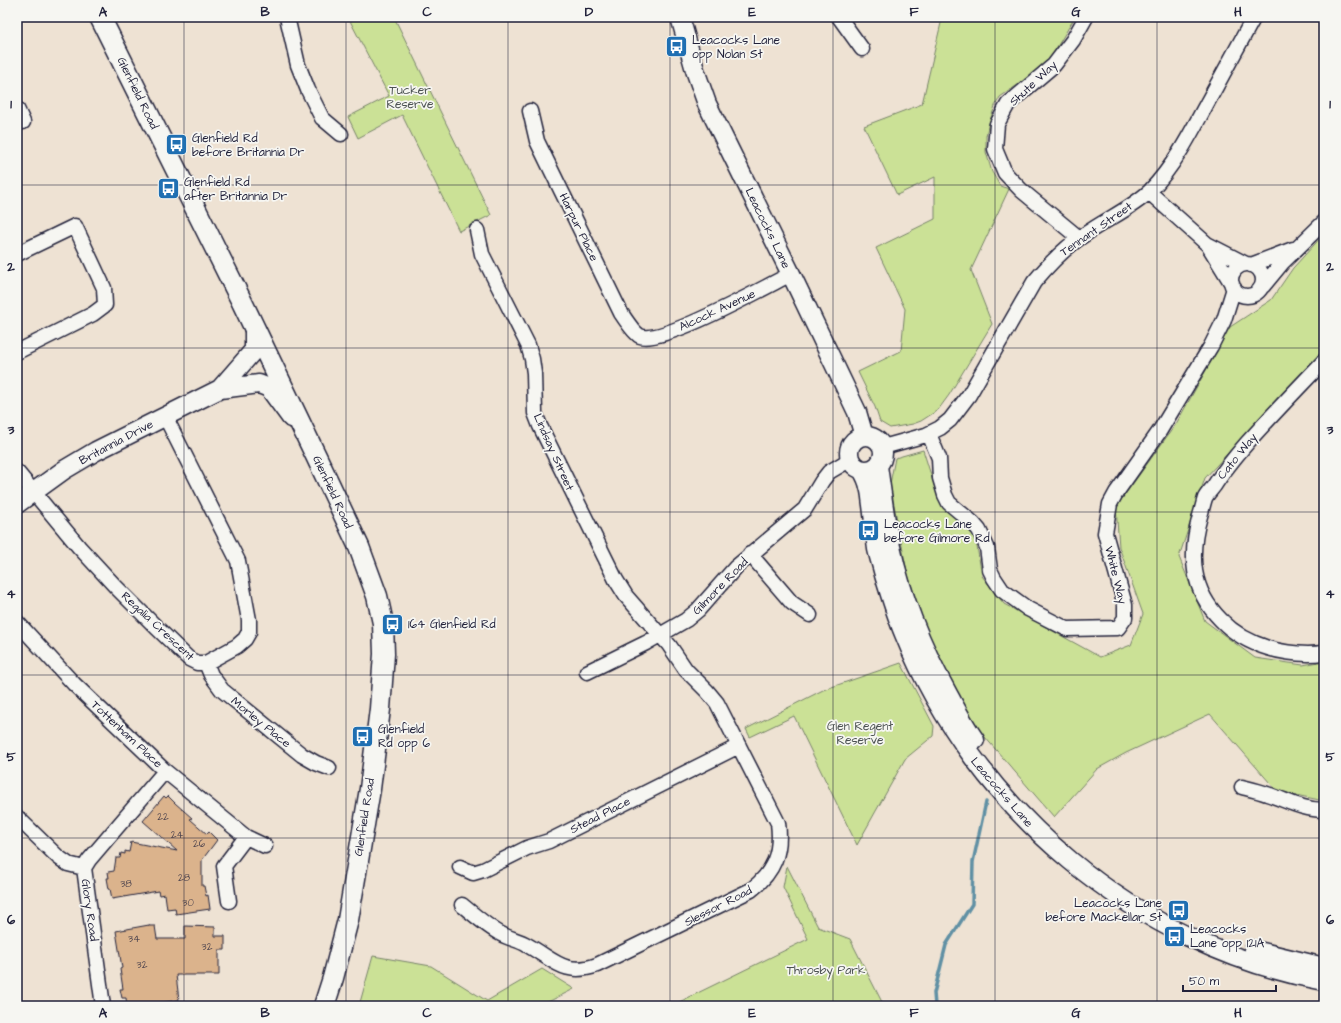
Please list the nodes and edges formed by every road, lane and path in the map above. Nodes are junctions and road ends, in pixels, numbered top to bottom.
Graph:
1 (100, 17) edge
2 (287, 17) edge
3 (680, 17) edge
4 (839, 17) edge
5 (1086, 17) edge
6 (1254, 17) edge
7 (862, 49) dead end
8 (17, 109) edge
9 (530, 111) dead end
10 (23, 122) dead end
11 (341, 134) dead end
12 (1149, 192) junction
13 (1324, 222) edge
14 (477, 230) dead end
15 (1079, 238) junction
16 (1207, 244) junction
17 (1298, 247) junction
18 (17, 254) edge
19 (1248, 265) junction
20 (791, 274) junction
21 (1233, 286) junction
22 (1263, 286) junction
23 (1246, 296) junction
24 (1224, 320) junction
25 (254, 327) junction
26 (640, 336) joint
27 (17, 352) edge
28 (1324, 361) edge
29 (220, 389) junction
30 (165, 416) junction
31 (929, 434) junction
32 (864, 436) junction
33 (883, 447) junction
34 (316, 456) junction
35 (864, 465) junction
36 (17, 472) edge
37 (34, 492) junction
38 (17, 504) edge
39 (750, 554) junction
40 (810, 615) dead end
41 (17, 622) edge
42 (660, 635) junction
43 (1324, 653) edge
44 (206, 663) junction
45 (587, 672) dead end
46 (739, 746) junction
47 (329, 768) dead end
48 (165, 771) junction
49 (1242, 787) dead end
50 (1324, 810) edge
51 (17, 818) edge
52 (246, 837) junction
53 (265, 846) dead end
54 (460, 867) dead end
55 (84, 868) junction
56 (229, 901) dead end
57 (462, 905) dead end
58 (1324, 967) edge
59 (1324, 981) edge
60 (102, 1006) edge
61 (324, 1006) edge

1 - 25 main road, Glenfield Road
2 - 11 street
3 - 20 street, Leacocks Lane
4 - 7 street
5 - 15 street, Shute Way
6 - 12 street, Tennant Street
8 - 10 street
9 - 26 street, Harpur Place
12 - 15 street, Tennant Street
12 - 16 street
13 - 17 street
14 - 42 street, Lindsay Street
15 - 31 street, Tennant Street
16 - 19 street
16 - 21 street
17 - 19 street
17 - 22 street
18 - 27 street
19 - 21 street
19 - 22 street
20 - 26 street, Alcock Avenue
20 - 32 street, Leacocks Lane
21 - 23 street
21 - 24 street, White Way
22 - 23 street
23 - 24 street, White Way
24 - 31 street, White Way
25 - 29 street, Britannia Drive
25 - 34 main road, Glenfield Road
28 - 43 street, Cato Way
29 - 30 street, Britannia Drive
29 - 34 street, Britannia Drive
30 - 37 street, Britannia Drive
30 - 44 street, Regalia Crescent
31 - 33 street, Tennant Street
32 - 33 street
32 - 35 street
33 - 35 street
34 - 61 main road, Glenfield Road
35 - 39 street, Gilmore Road
35 - 58 street, Leacocks Lane
35 - 59 street, Leacocks Lane
36 - 37 street, Regalia Crescent
37 - 38 street, Britannia Drive
37 - 44 street, Regalia Crescent
39 - 40 street
39 - 42 street, Gilmore Road
41 - 48 street, Tottenham Place
42 - 45 street, Gilmore Road
42 - 46 street, Slessor Road
44 - 47 street, Morley Place
46 - 54 street, Stead Place
46 - 57 street, Slessor Road
48 - 52 street, Tottenham Place
48 - 55 street, Glory Road
49 - 50 street
51 - 55 street
52 - 53 street, Tottenham Place
52 - 56 street
55 - 60 street, Glory Road

